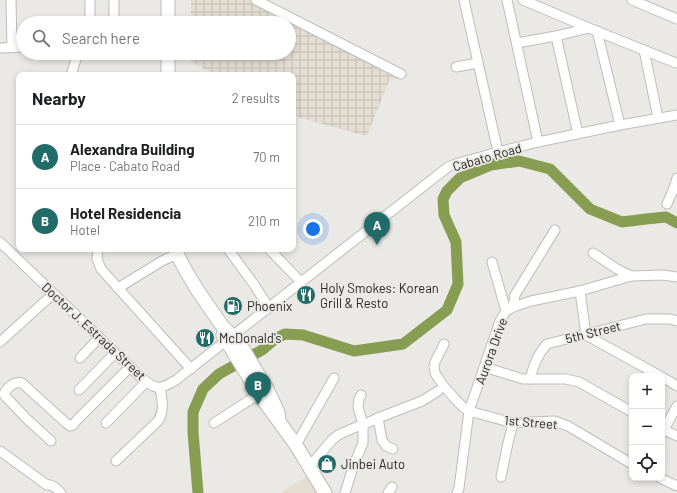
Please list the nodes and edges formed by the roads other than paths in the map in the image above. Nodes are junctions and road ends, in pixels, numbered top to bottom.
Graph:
1 (12, 0) edge
2 (90, 0) edge
3 (114, 0) edge
4 (168, 0) edge
5 (256, 0) edge
6 (464, 0) edge
7 (508, 0) edge
8 (523, 0) edge
9 (632, 0) edge
10 (90, 16) edge
11 (114, 16) edge
12 (168, 16) edge
13 (287, 16) edge
14 (677, 19) edge
15 (296, 20) edge
16 (593, 30) junction
17 (556, 36) junction
18 (517, 43) junction
19 (12, 47) junction
20 (16, 47) edge
21 (0, 48) edge
22 (644, 50) junction
23 (76, 60) edge
24 (168, 60) edge
25 (478, 63) junction
26 (676, 63) dead end
27 (456, 67) dead end
28 (72, 72) edge
29 (168, 72) edge
30 (401, 74) dead end
31 (677, 115) edge
32 (658, 118) junction
33 (620, 125) junction
34 (578, 134) junction
35 (538, 142) junction
36 (498, 152) junction
37 (677, 178) edge
38 (675, 188) edge
39 (667, 204) dead end
40 (555, 230) dead end
41 (0, 242) edge
42 (98, 252) edge
43 (175, 252) edge
44 (176, 252) edge
45 (230, 252) edge
46 (272, 252) edge
47 (593, 253) dead end
48 (492, 262) dead end
49 (631, 276) junction
50 (677, 277) edge
51 (301, 282) junction
52 (118, 288) junction
53 (580, 291) junction
54 (53, 294) junction
55 (269, 308) junction
56 (509, 309) junction
57 (677, 321) edge
58 (586, 335) junction
59 (99, 338) junction
60 (230, 339) junction
61 (0, 342) edge
62 (444, 344) dead end
63 (115, 353) junction
64 (80, 358) dead end
65 (130, 367) junction
66 (484, 367) junction
67 (191, 369) junction
68 (654, 373) edge
69 (252, 374) junction
70 (334, 378) dead end
71 (530, 379) junction
72 (665, 379) edge
73 (146, 382) junction
74 (677, 386) edge
75 (160, 388) junction
76 (79, 390) dead end
77 (438, 391) dead end
78 (2, 393) edge
79 (259, 394) junction
80 (361, 394) dead end
81 (677, 406) edge
82 (629, 410) edge
83 (469, 411) junction
84 (378, 418) junction
85 (279, 421) junction
86 (214, 423) dead end
87 (513, 423) junction
88 (106, 424) dead end
89 (363, 425) junction
90 (665, 427) edge
91 (665, 432) edge
92 (677, 436) edge
93 (51, 441) dead end
94 (296, 445) junction
95 (393, 449) dead end
96 (0, 451) edge
97 (116, 461) dead end
98 (629, 462) edge
99 (309, 467) junction
100 (501, 477) dead end
101 (665, 480) edge
102 (677, 486) edge
103 (61, 493) edge
104 (325, 493) edge
105 (345, 493) edge
106 (458, 493) edge

1 - 19 street
2 - 10 street
3 - 11 street
4 - 12 highway
5 - 13 street
6 - 25 street
7 - 18 street
8 - 16 street
9 - 14 street
15 - 30 street
16 - 17 street
16 - 22 street
16 - 33 street
17 - 18 street
17 - 34 street
18 - 35 street
19 - 20 street
19 - 21 street
22 - 26 street
22 - 32 street
23 - 28 street
24 - 29 highway
25 - 27 street
25 - 36 street
31 - 32 street, Cabato Road
32 - 33 street, Cabato Road
33 - 34 street, Cabato Road
34 - 35 street, Cabato Road
35 - 36 street, Cabato Road
36 - 51 street, Cabato Road
37 - 38 street
38 - 39 street
40 - 56 street
41 - 54 street, Doctor J. Estrada Street
42 - 52 street
43 - 52 street
44 - 60 highway
45 - 55 street
46 - 51 street
47 - 49 street
48 - 56 street
49 - 50 street, Aurora Drive
49 - 53 street, Aurora Drive
51 - 55 street, Cabato Road
52 - 67 street
53 - 56 street, Aurora Drive
53 - 58 street
54 - 59 street, Doctor J. Estrada Street
54 - 61 street
55 - 60 street, Cabato Road
56 - 66 street, Aurora Drive
57 - 58 street, 5th Street
58 - 68 street
58 - 71 street, 5th Street
59 - 63 street, Doctor J. Estrada Street
59 - 64 street
60 - 67 street, Doctor J. Estrada Street
60 - 69 highway
62 - 83 street
63 - 65 street, Doctor J. Estrada Street
63 - 76 street
65 - 73 street, Doctor J. Estrada Street
65 - 78 street
66 - 71 street
66 - 83 street, Aurora Drive
67 - 75 street, Doctor J. Estrada Street
69 - 79 highway
69 - 85 highway
70 - 94 street
71 - 82 street
72 - 74 street
73 - 75 street, Doctor J. Estrada Street
73 - 88 street
75 - 97 street
77 - 84 street
78 - 93 street
79 - 85 highway
79 - 86 street
80 - 89 street
81 - 90 street
83 - 87 street, 1st Street
83 - 106 street, Aurora Drive
84 - 89 street
84 - 95 street
85 - 94 highway
87 - 98 street, 1st Street
87 - 100 street
89 - 99 street
89 - 105 street
91 - 92 street
94 - 99 highway
96 - 103 street
99 - 104 highway
101 - 102 street

